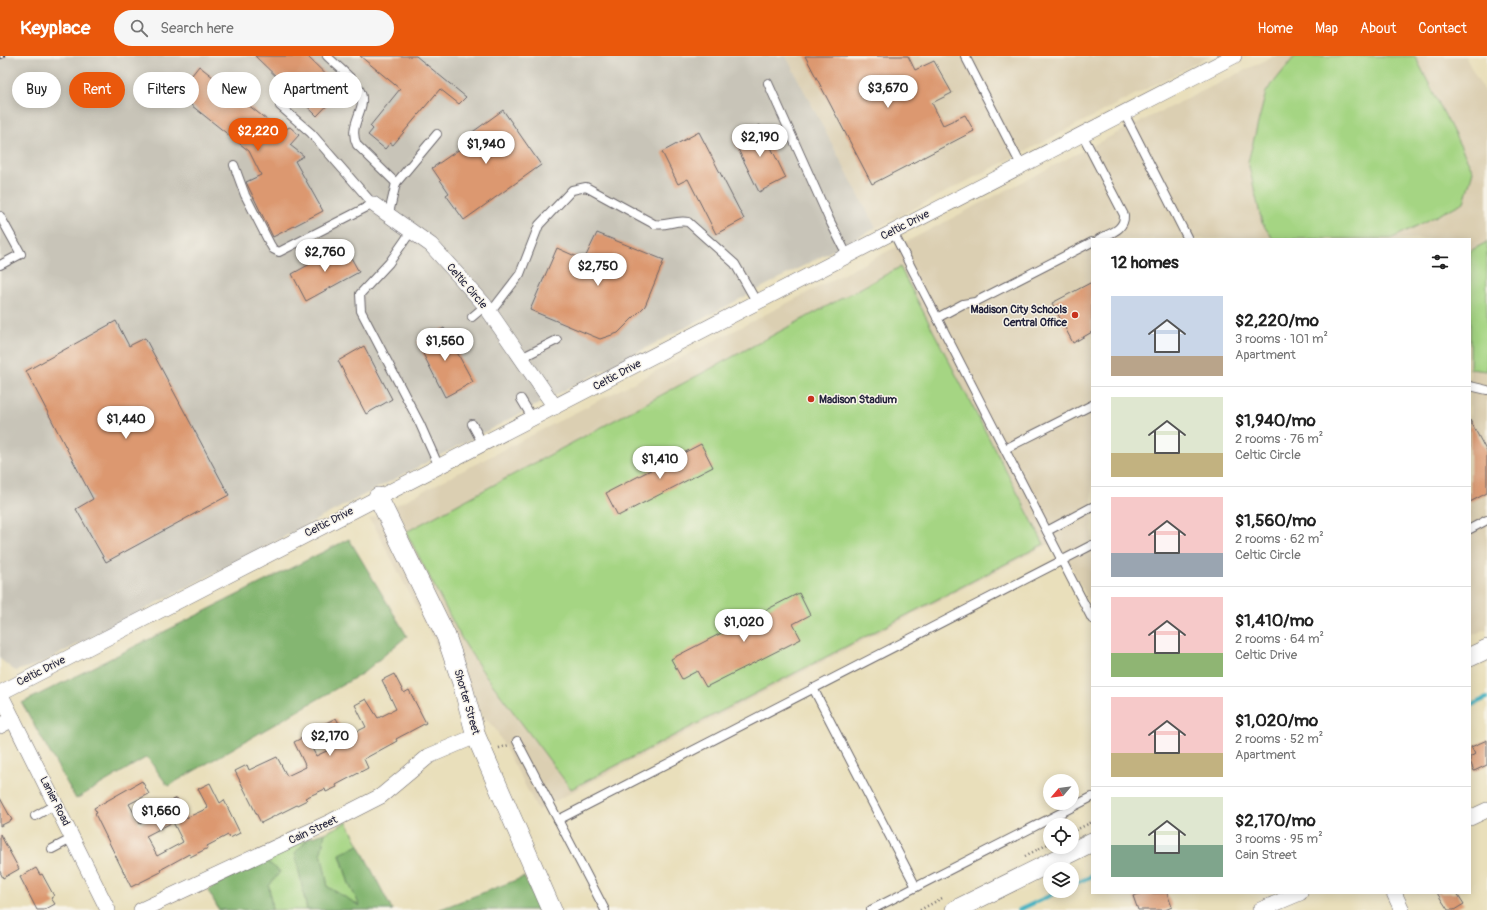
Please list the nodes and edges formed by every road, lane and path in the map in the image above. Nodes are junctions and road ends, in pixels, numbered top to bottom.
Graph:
1 (327, 56) edge
2 (966, 56) edge
3 (1234, 56) edge
4 (768, 83) dead end
5 (282, 108) edge
6 (1124, 113) junction
7 (437, 134) dead end
8 (1082, 134) junction
9 (234, 165) dead end
10 (1021, 166) junction
11 (396, 183) junction
12 (373, 204) junction
13 (389, 213) junction
14 (0, 216) edge
15 (412, 230) junction
16 (893, 232) junction
17 (1101, 238) edge
18 (1187, 238) edge
19 (1091, 243) edge
20 (847, 255) junction
21 (0, 265) edge
22 (756, 301) junction
23 (488, 310) junction
24 (472, 317) dead end
25 (938, 318) junction
26 (556, 340) dead end
27 (521, 358) junction
28 (1471, 386) edge
29 (1487, 390) edge
30 (521, 399) dead end
31 (1091, 406) edge
32 (555, 407) junction
33 (533, 419) junction
34 (472, 424) dead end
35 (483, 444) junction
36 (1005, 449) junction
37 (438, 467) junction
38 (378, 497) junction
39 (1091, 508) edge
40 (1487, 520) edge
41 (1471, 528) edge
42 (1046, 531) junction
43 (1091, 545) edge
44 (1061, 559) junction
45 (1091, 617) edge
46 (1487, 649) edge
47 (1471, 657) edge
48 (813, 688) junction
49 (0, 693) edge
50 (6, 722) edge
51 (476, 736) junction
52 (516, 741) dead end
53 (1091, 798) edge
54 (56, 804) junction
55 (1487, 810) edge
56 (35, 816) dead end
57 (1471, 818) edge
58 (558, 820) junction
59 (1091, 822) edge
60 (1079, 828) edge
61 (73, 838) junction
62 (1091, 842) edge
63 (52, 849) dead end
64 (916, 887) junction
65 (1298, 894) edge
66 (1394, 894) edge
67 (108, 910) edge
68 (141, 910) edge
69 (552, 910) edge
70 (605, 910) edge
71 (871, 910) edge
72 (955, 910) edge
73 (1260, 910) edge
74 (1402, 910) edge

1 - 11 lane
2 - 10 lane
3 - 6 street, Celtic Drive
4 - 20 lane
5 - 12 lane
6 - 8 street, Celtic Drive
6 - 18 lane
7 - 11 lane
8 - 10 street, Celtic Drive
8 - 17 lane
9 - 12 lane
10 - 16 street, Celtic Drive
11 - 13 lane
12 - 13 street, Celtic Circle
13 - 15 street, Celtic Circle
14 - 21 lane
15 - 23 street, Celtic Circle
15 - 37 lane
16 - 20 street, Celtic Drive
16 - 25 lane
19 - 25 lane
20 - 22 street, Celtic Drive
22 - 23 lane
22 - 32 street, Celtic Drive
23 - 24 lane
23 - 27 street, Celtic Circle
25 - 36 lane
26 - 27 lane
27 - 32 street, Celtic Circle
28 - 29 lane
30 - 33 lane
31 - 36 lane
32 - 33 street, Celtic Drive
33 - 35 street, Celtic Drive
34 - 35 lane
35 - 37 street, Celtic Drive
36 - 42 lane
37 - 38 street, Celtic Drive
38 - 49 street, Celtic Drive
38 - 51 street, Shorter Street
39 - 42 lane
40 - 41 lane
42 - 44 lane
43 - 44 lane
44 - 45 lane
44 - 48 lane
46 - 47 street
48 - 58 lane
48 - 64 lane
49 - 50 street, Lanier Road
50 - 54 street, Lanier Road
51 - 68 street, Cain Street
51 - 69 street, Shorter Street
52 - 58 lane
53 - 64 lane
54 - 56 lane
54 - 61 street, Lanier Road
55 - 57 street
58 - 70 lane
59 - 60 path
61 - 63 lane
61 - 67 street, Lanier Road
62 - 72 street
64 - 71 lane
65 - 73 street
66 - 74 street

